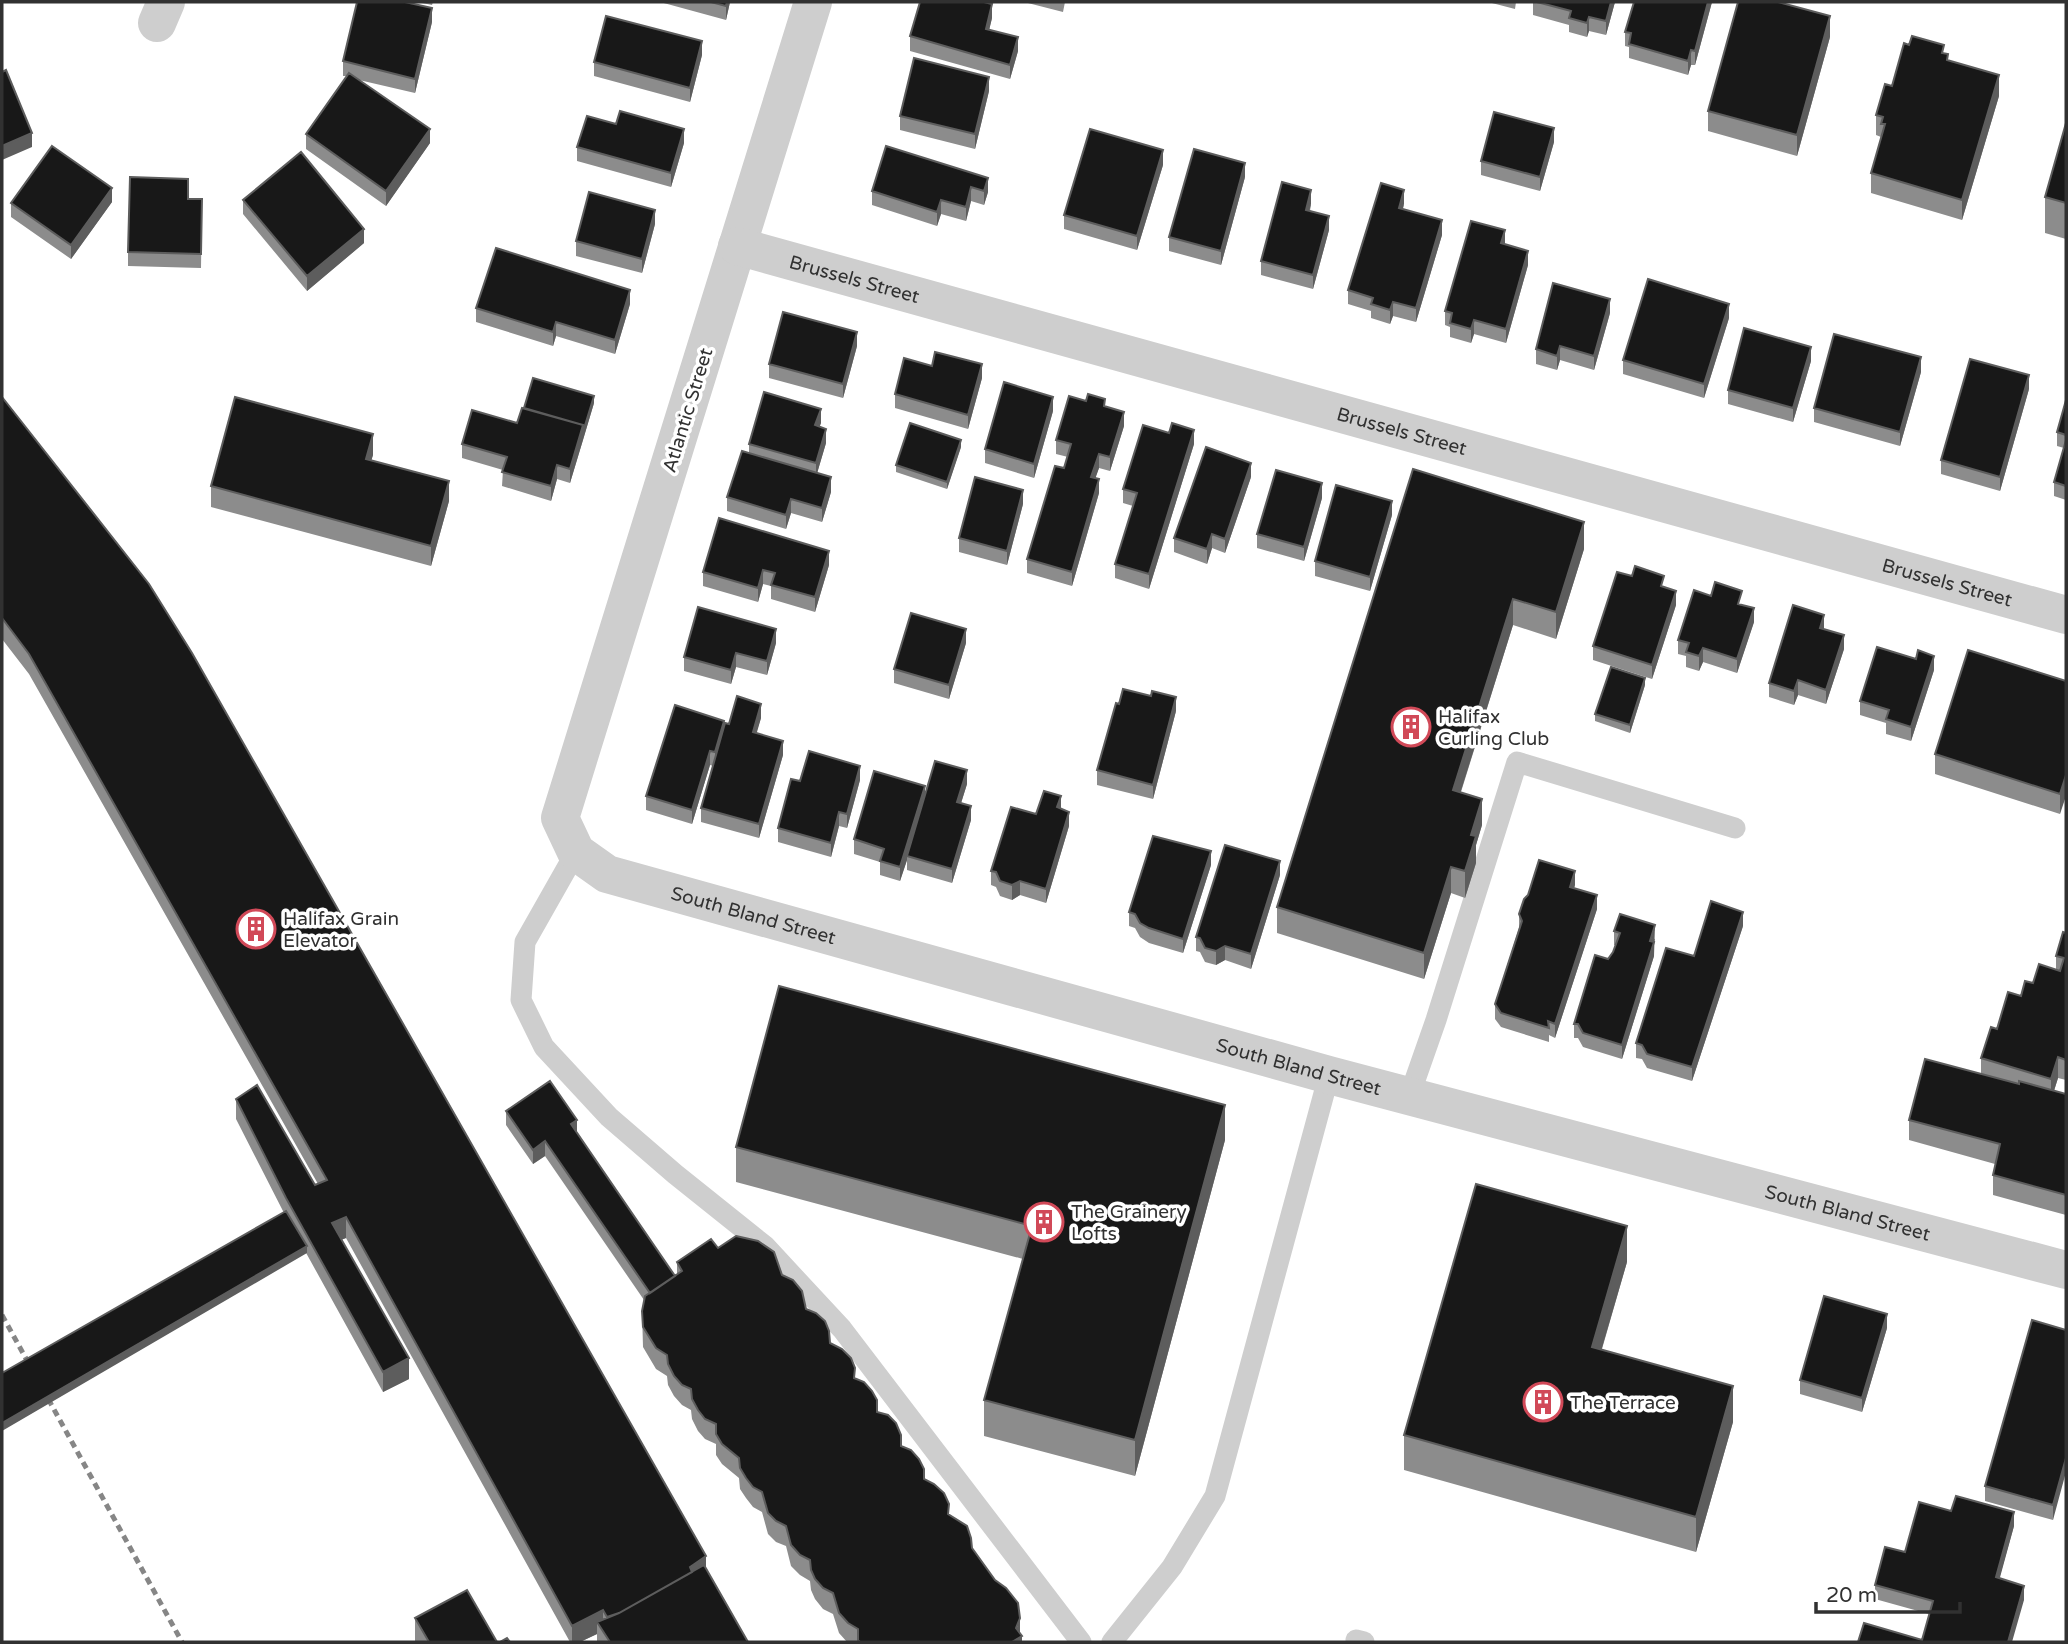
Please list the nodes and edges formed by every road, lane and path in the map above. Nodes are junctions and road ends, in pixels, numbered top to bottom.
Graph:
1 (813, 2) edge
2 (737, 246) junction
3 (2066, 615) edge
4 (560, 818) joint
5 (1735, 828) dead end
6 (576, 852) junction
7 (1329, 1075) junction
8 (1409, 1097) junction
9 (2066, 1270) edge
10 (1081, 1642) edge
11 (1112, 1642) edge

1 - 2 street, Atlantic Street
2 - 3 street, Brussels Street
2 - 4 street, Atlantic Street
4 - 6 street, South Bland Street
5 - 8 lane
6 - 7 street, South Bland Street
6 - 10 lane
7 - 8 street, South Bland Street
7 - 11 lane
8 - 9 street, South Bland Street

